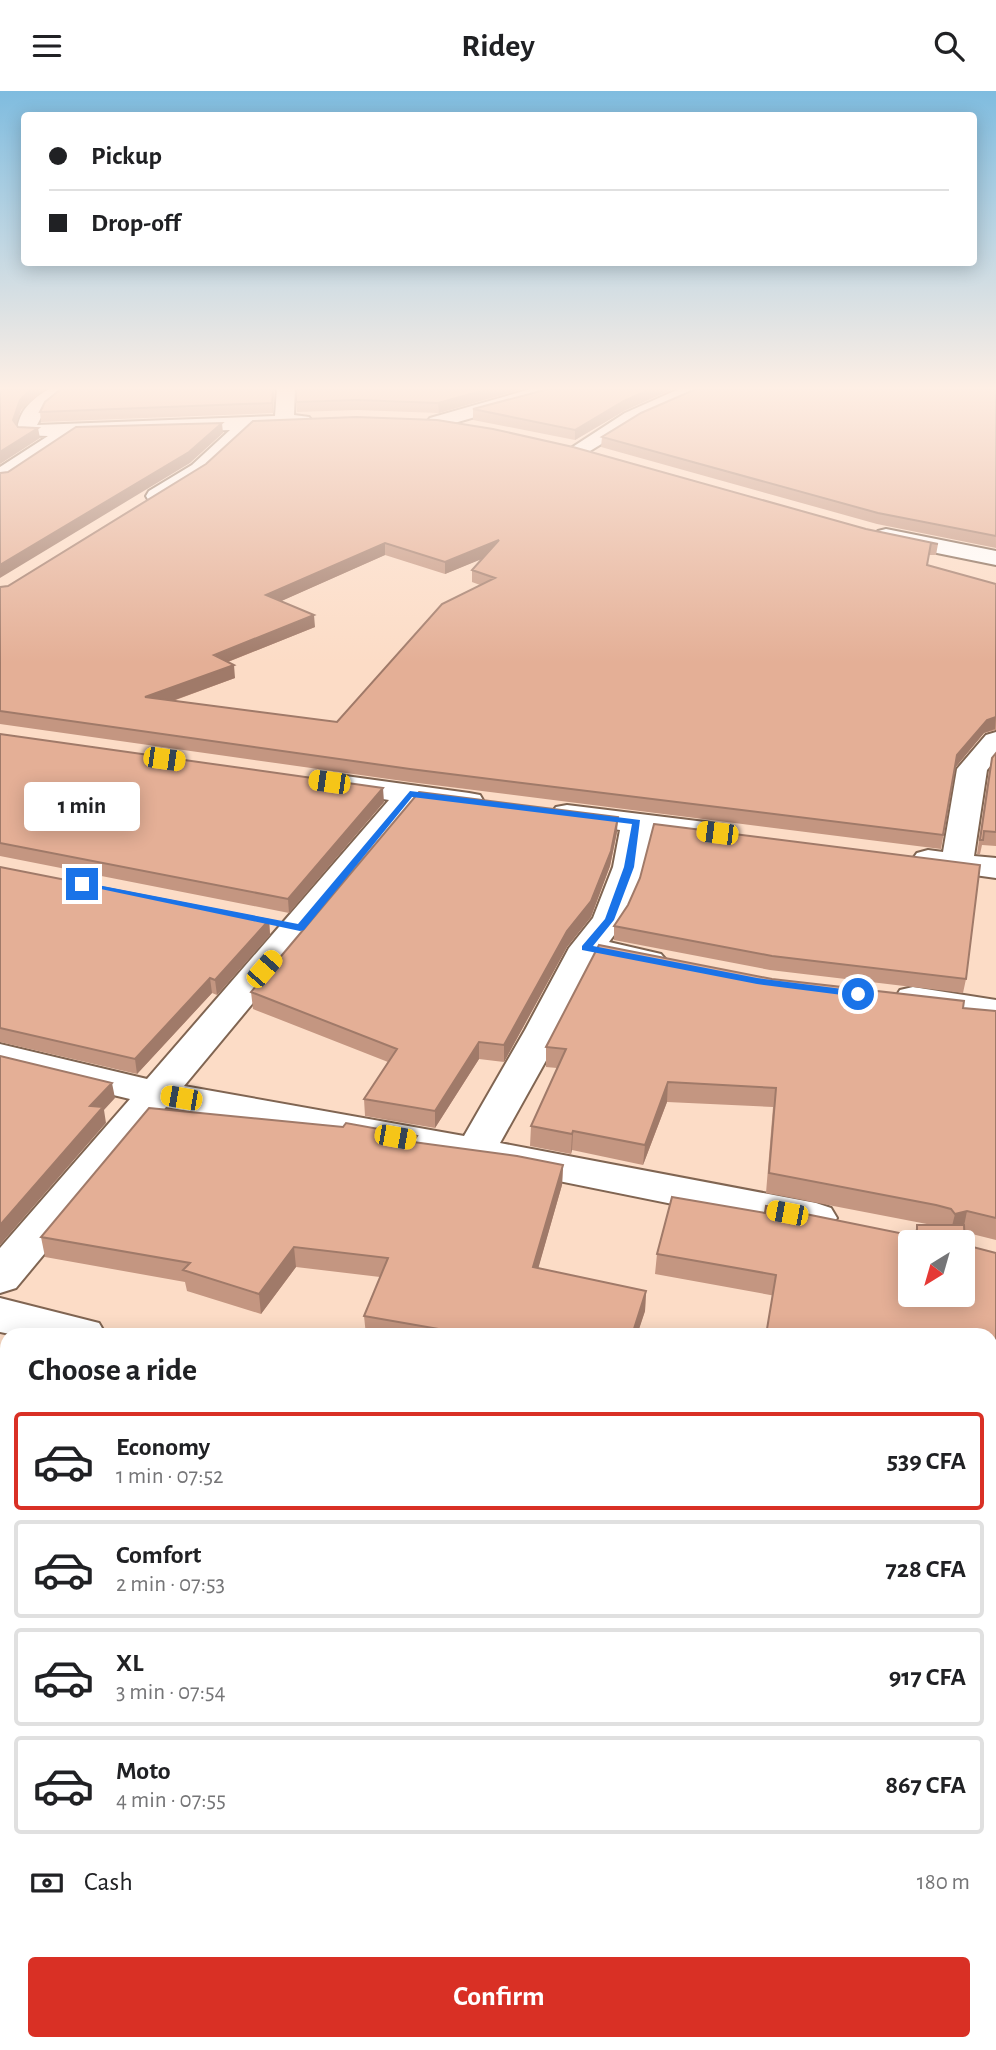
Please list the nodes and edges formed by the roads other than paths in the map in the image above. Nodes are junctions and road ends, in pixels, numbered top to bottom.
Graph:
1 (182, 480) edge
2 (140, 506) edge
3 (861, 530) edge
4 (996, 558) edge
5 (996, 741) edge
6 (302, 778) edge
7 (410, 794) junction
8 (503, 806) edge
9 (544, 811) edge
10 (637, 822) junction
11 (731, 835) edge
12 (904, 857) edge
13 (957, 864) junction
14 (996, 867) edge
15 (259, 920) edge
16 (300, 928) junction
17 (586, 948) junction
18 (677, 966) edge
19 (883, 995) edge
20 (996, 1011) edge
21 (0, 1056) edge
22 (154, 1093) junction
23 (475, 1151) junction
24 (852, 1226) edge
25 (0, 1277) edge
26 (0, 1315) edge
27 (54, 1328) edge

1 - 2 street
3 - 4 street
5 - 13 street
6 - 7 street
7 - 8 street
7 - 16 street
9 - 10 street
10 - 11 street
10 - 17 street
12 - 13 street
13 - 14 street
15 - 16 street
16 - 22 street
17 - 18 street
17 - 23 street
19 - 20 street
21 - 22 street
22 - 23 street
22 - 25 street
23 - 24 street
26 - 27 street

